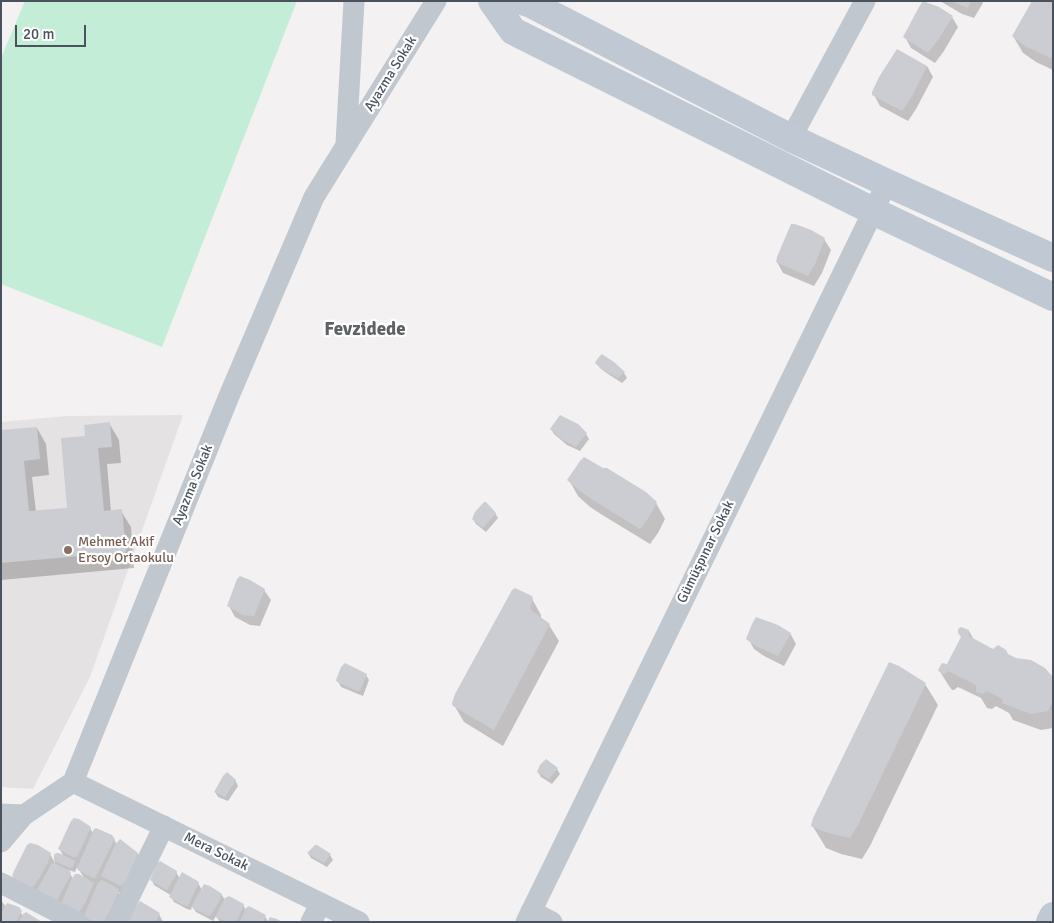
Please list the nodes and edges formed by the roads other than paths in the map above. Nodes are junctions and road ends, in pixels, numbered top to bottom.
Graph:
1 (354, 1) edge
2 (436, 1) edge
3 (492, 1) edge
4 (522, 1) edge
5 (865, 1) edge
6 (792, 138) junction
7 (346, 146) junction
8 (887, 183) junction
9 (873, 210) junction
10 (1053, 258) edge
11 (1053, 297) edge
12 (73, 782) junction
13 (1, 814) edge
14 (24, 815) junction
15 (164, 826) junction
16 (1, 842) edge
17 (1, 883) edge
18 (321, 903) junction
19 (529, 916) edge
20 (1053, 916) edge
21 (77, 922) edge
22 (117, 922) edge
23 (311, 922) edge
24 (360, 922) edge
25 (552, 922) edge
26 (1050, 922) edge

1 - 7 street, Ayazma Sokak
2 - 7 street, Ayazma Sokak
3 - 9 street
4 - 6 street
5 - 6 street
6 - 8 street
7 - 12 street, Ayazma Sokak
8 - 9 street, Gümüşpınar Sokak
8 - 10 street
9 - 11 street
9 - 19 street, Gümüşpınar Sokak
12 - 14 street
12 - 15 street, Mera Sokak
13 - 14 street
14 - 16 street
15 - 18 street, Mera Sokak
15 - 22 street
17 - 21 street
18 - 23 street
18 - 24 street, Mera Sokak
19 - 25 street
20 - 26 street

